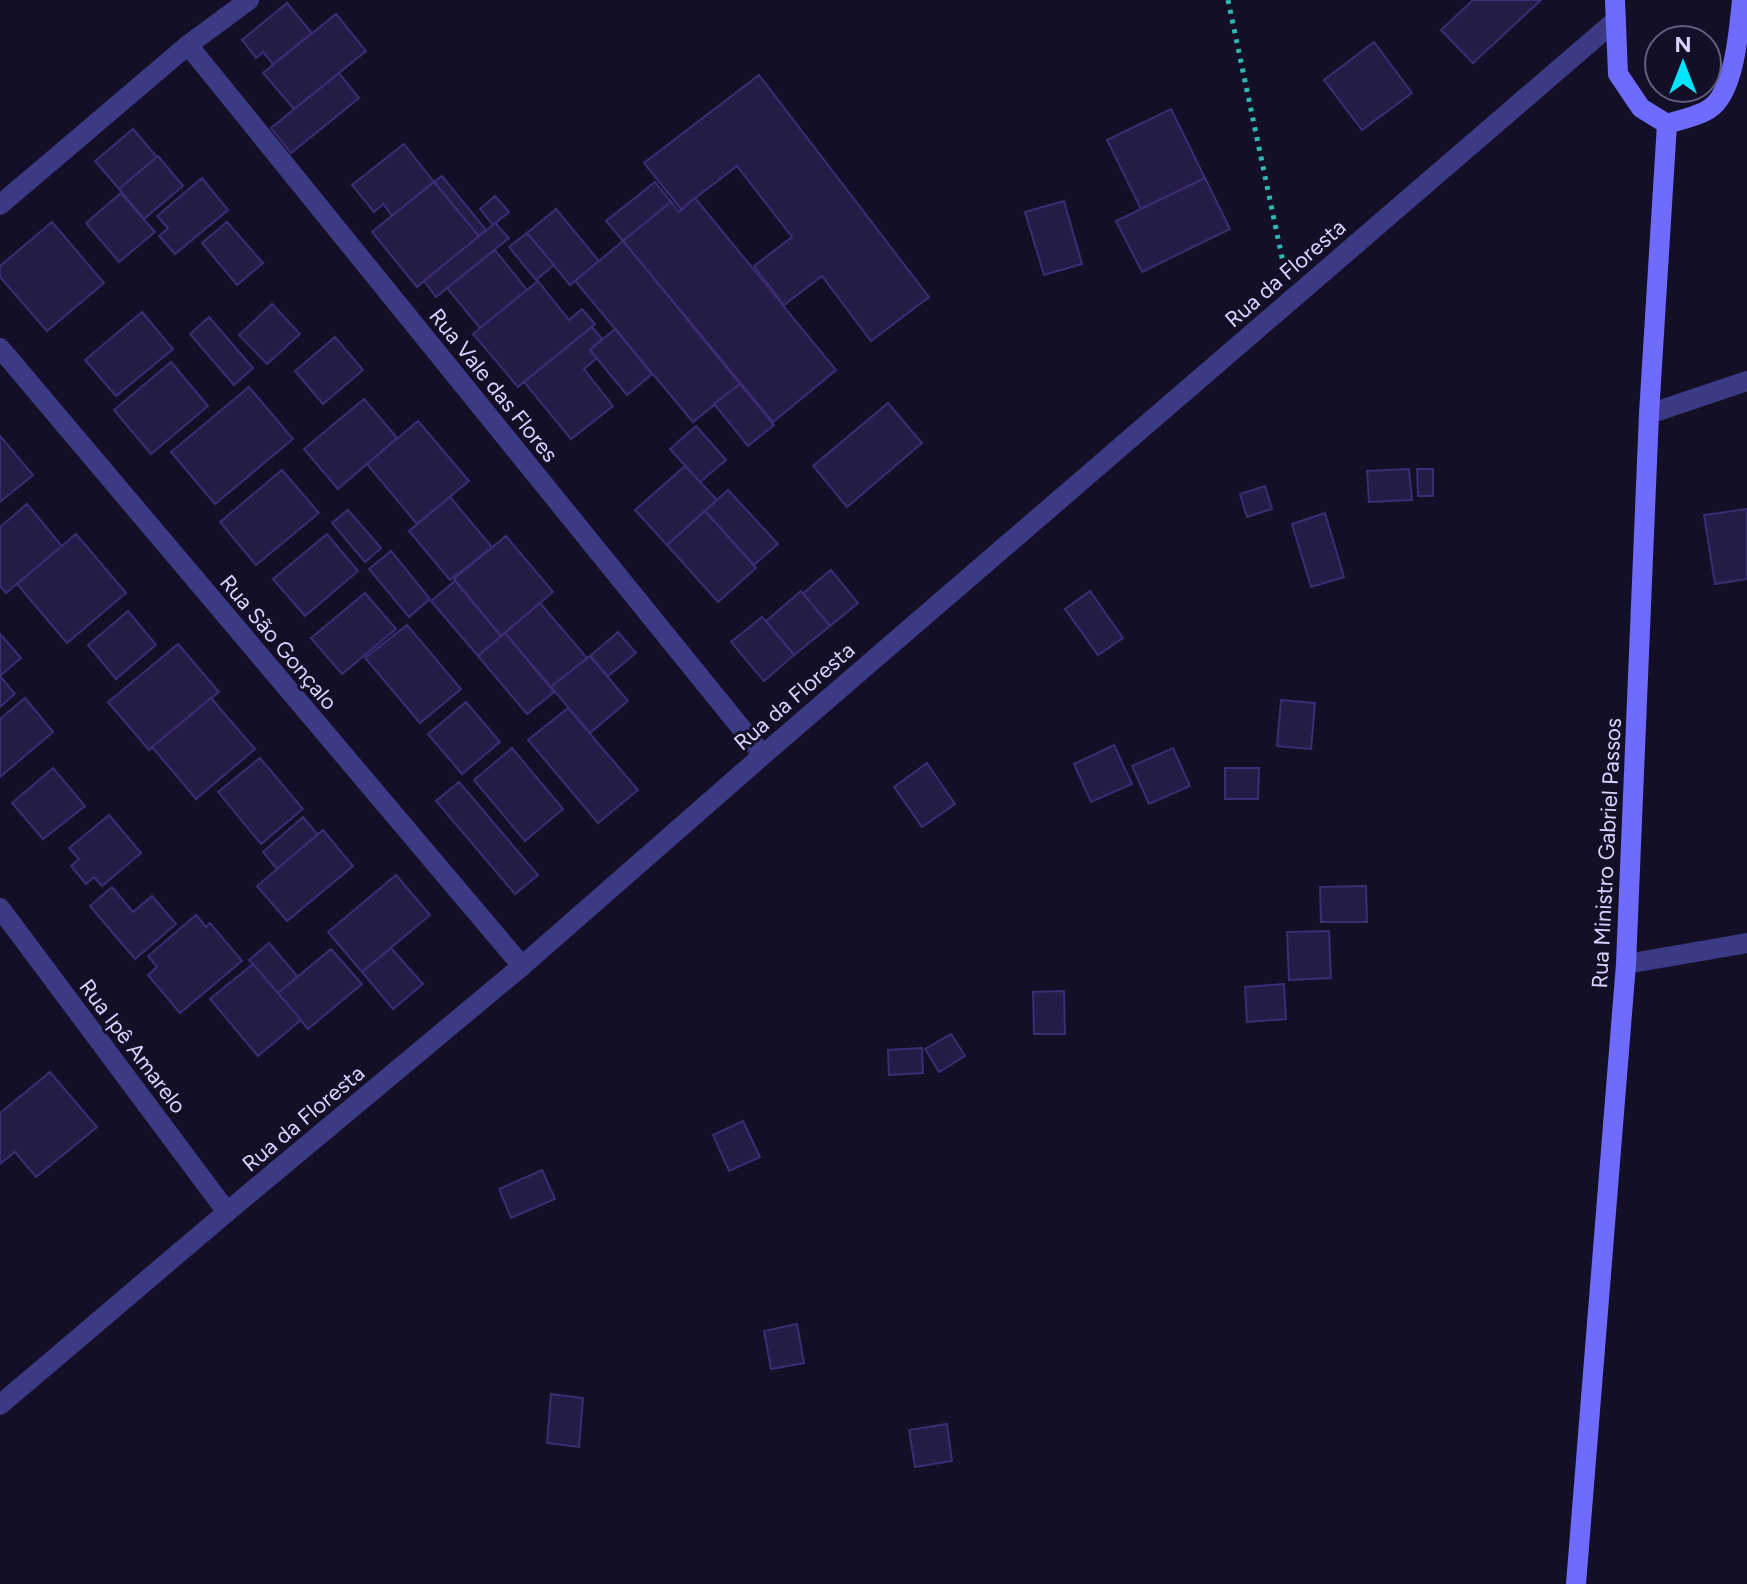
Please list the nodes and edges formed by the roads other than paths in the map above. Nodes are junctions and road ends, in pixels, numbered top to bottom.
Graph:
1 (249, 0) edge
2 (1742, 0) edge
3 (1615, 10) edge
4 (1742, 35) edge
5 (188, 45) junction
6 (1667, 124) junction
7 (0, 205) edge
8 (0, 348) edge
9 (1747, 381) edge
10 (1649, 414) junction
11 (763, 755) junction
12 (0, 908) edge
13 (1747, 943) edge
14 (1626, 964) junction
15 (522, 966) junction
16 (227, 1212) junction
17 (0, 1405) edge
18 (1576, 1584) edge

1 - 5 street
2 - 4 main road
3 - 6 main road
3 - 11 street, Rua da Floresta
4 - 6 main road
5 - 7 street
5 - 11 street, Rua Vale das Flores
6 - 10 main road, Rua Ministro Gabriel Passos
8 - 15 street, Rua São Gonçalo
9 - 10 street
10 - 14 main road, Rua Ministro Gabriel Passos
11 - 15 street, Rua da Floresta
12 - 16 street, Rua Ipê Amarelo
13 - 14 street
14 - 18 main road, Rua Ministro Gabriel Passos
15 - 16 street, Rua da Floresta
16 - 17 street, Rua da Floresta

